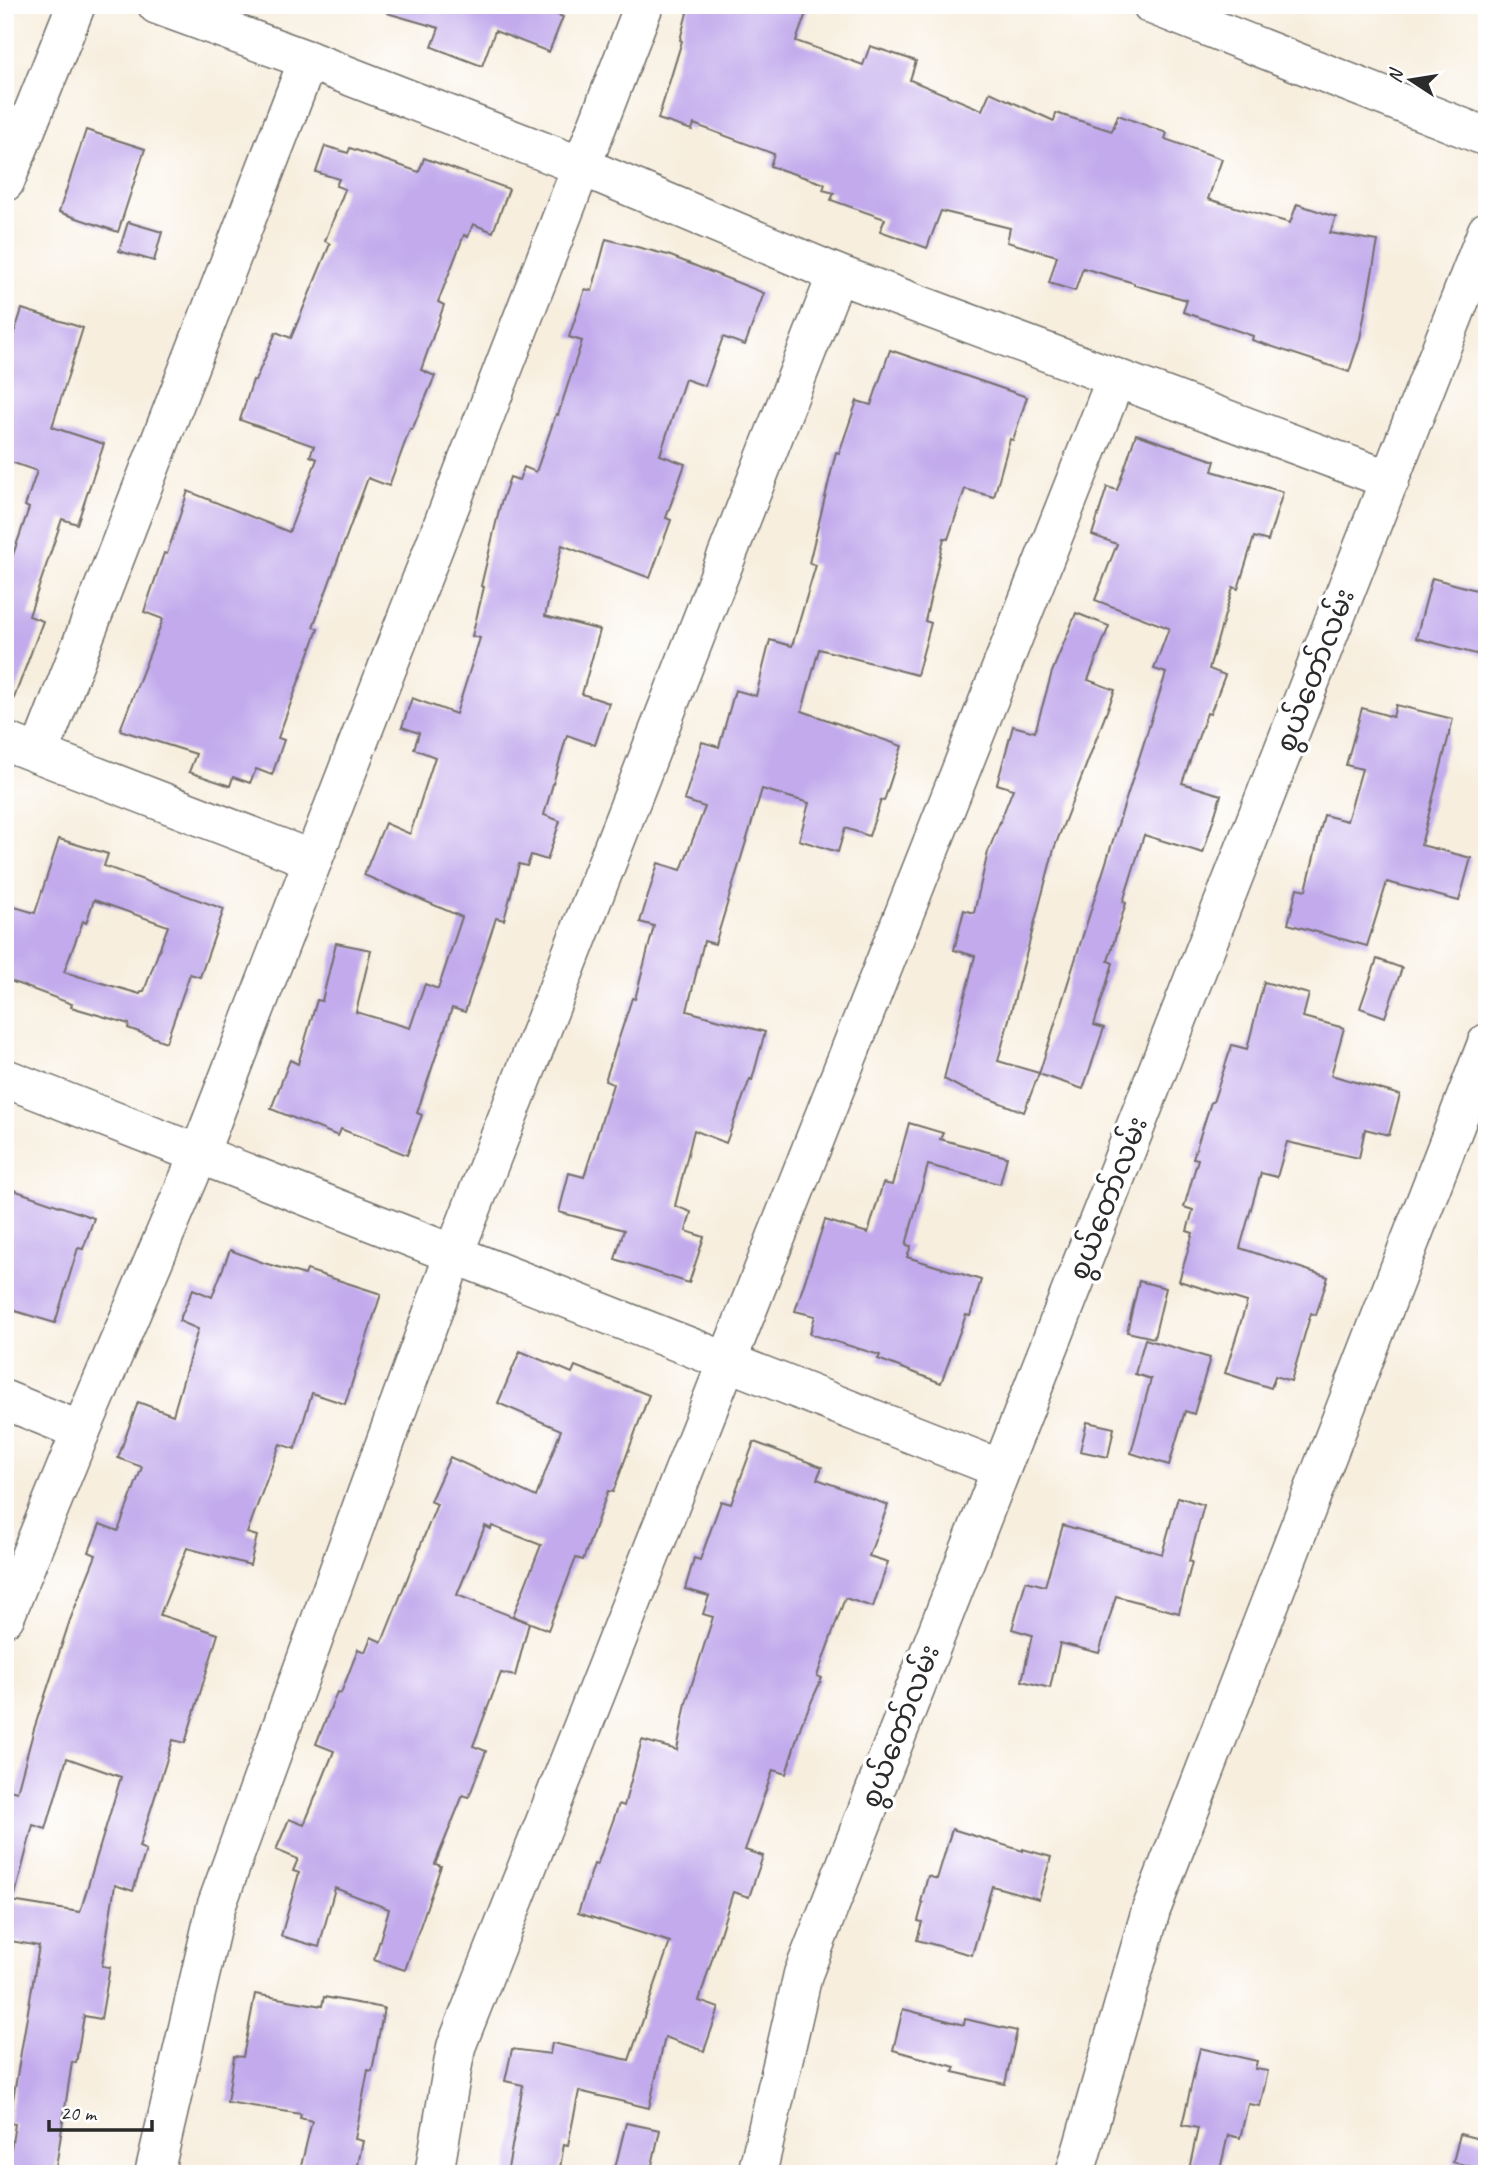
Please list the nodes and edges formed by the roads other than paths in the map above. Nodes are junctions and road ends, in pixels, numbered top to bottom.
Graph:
1 (76, 5) edge
2 (157, 5) edge
3 (644, 5) edge
4 (1152, 5) edge
5 (309, 60) junction
6 (1487, 137) edge
7 (581, 166) junction
8 (5, 181) edge
9 (1487, 231) edge
10 (837, 274) junction
11 (1116, 378) junction
12 (1390, 480) junction
13 (22, 747) edge
14 (313, 860) junction
15 (1487, 1043) edge
16 (5, 1077) edge
17 (199, 1154) junction
18 (454, 1254) junction
19 (726, 1361) junction
20 (5, 1400) edge
21 (81, 1432) junction
22 (1001, 1469) junction
23 (5, 1617) edge
24 (154, 2174) edge
25 (434, 2174) edge
26 (757, 2174) edge
27 (1075, 2174) edge

1 - 8 street
2 - 5 street
3 - 7 street
4 - 6 street
5 - 7 street
5 - 13 street
7 - 10 street
7 - 14 street
9 - 12 street, စွယ်တော်လမ်း
10 - 11 street
10 - 18 street
11 - 12 street
11 - 19 street
12 - 22 street, စွယ်တော်လမ်း
13 - 14 street
14 - 17 street
15 - 27 street
16 - 17 street
17 - 18 street
17 - 21 street
18 - 19 street
18 - 24 street
19 - 22 street
19 - 25 street
20 - 21 street
21 - 23 street
22 - 26 street, စွယ်တော်လမ်း

